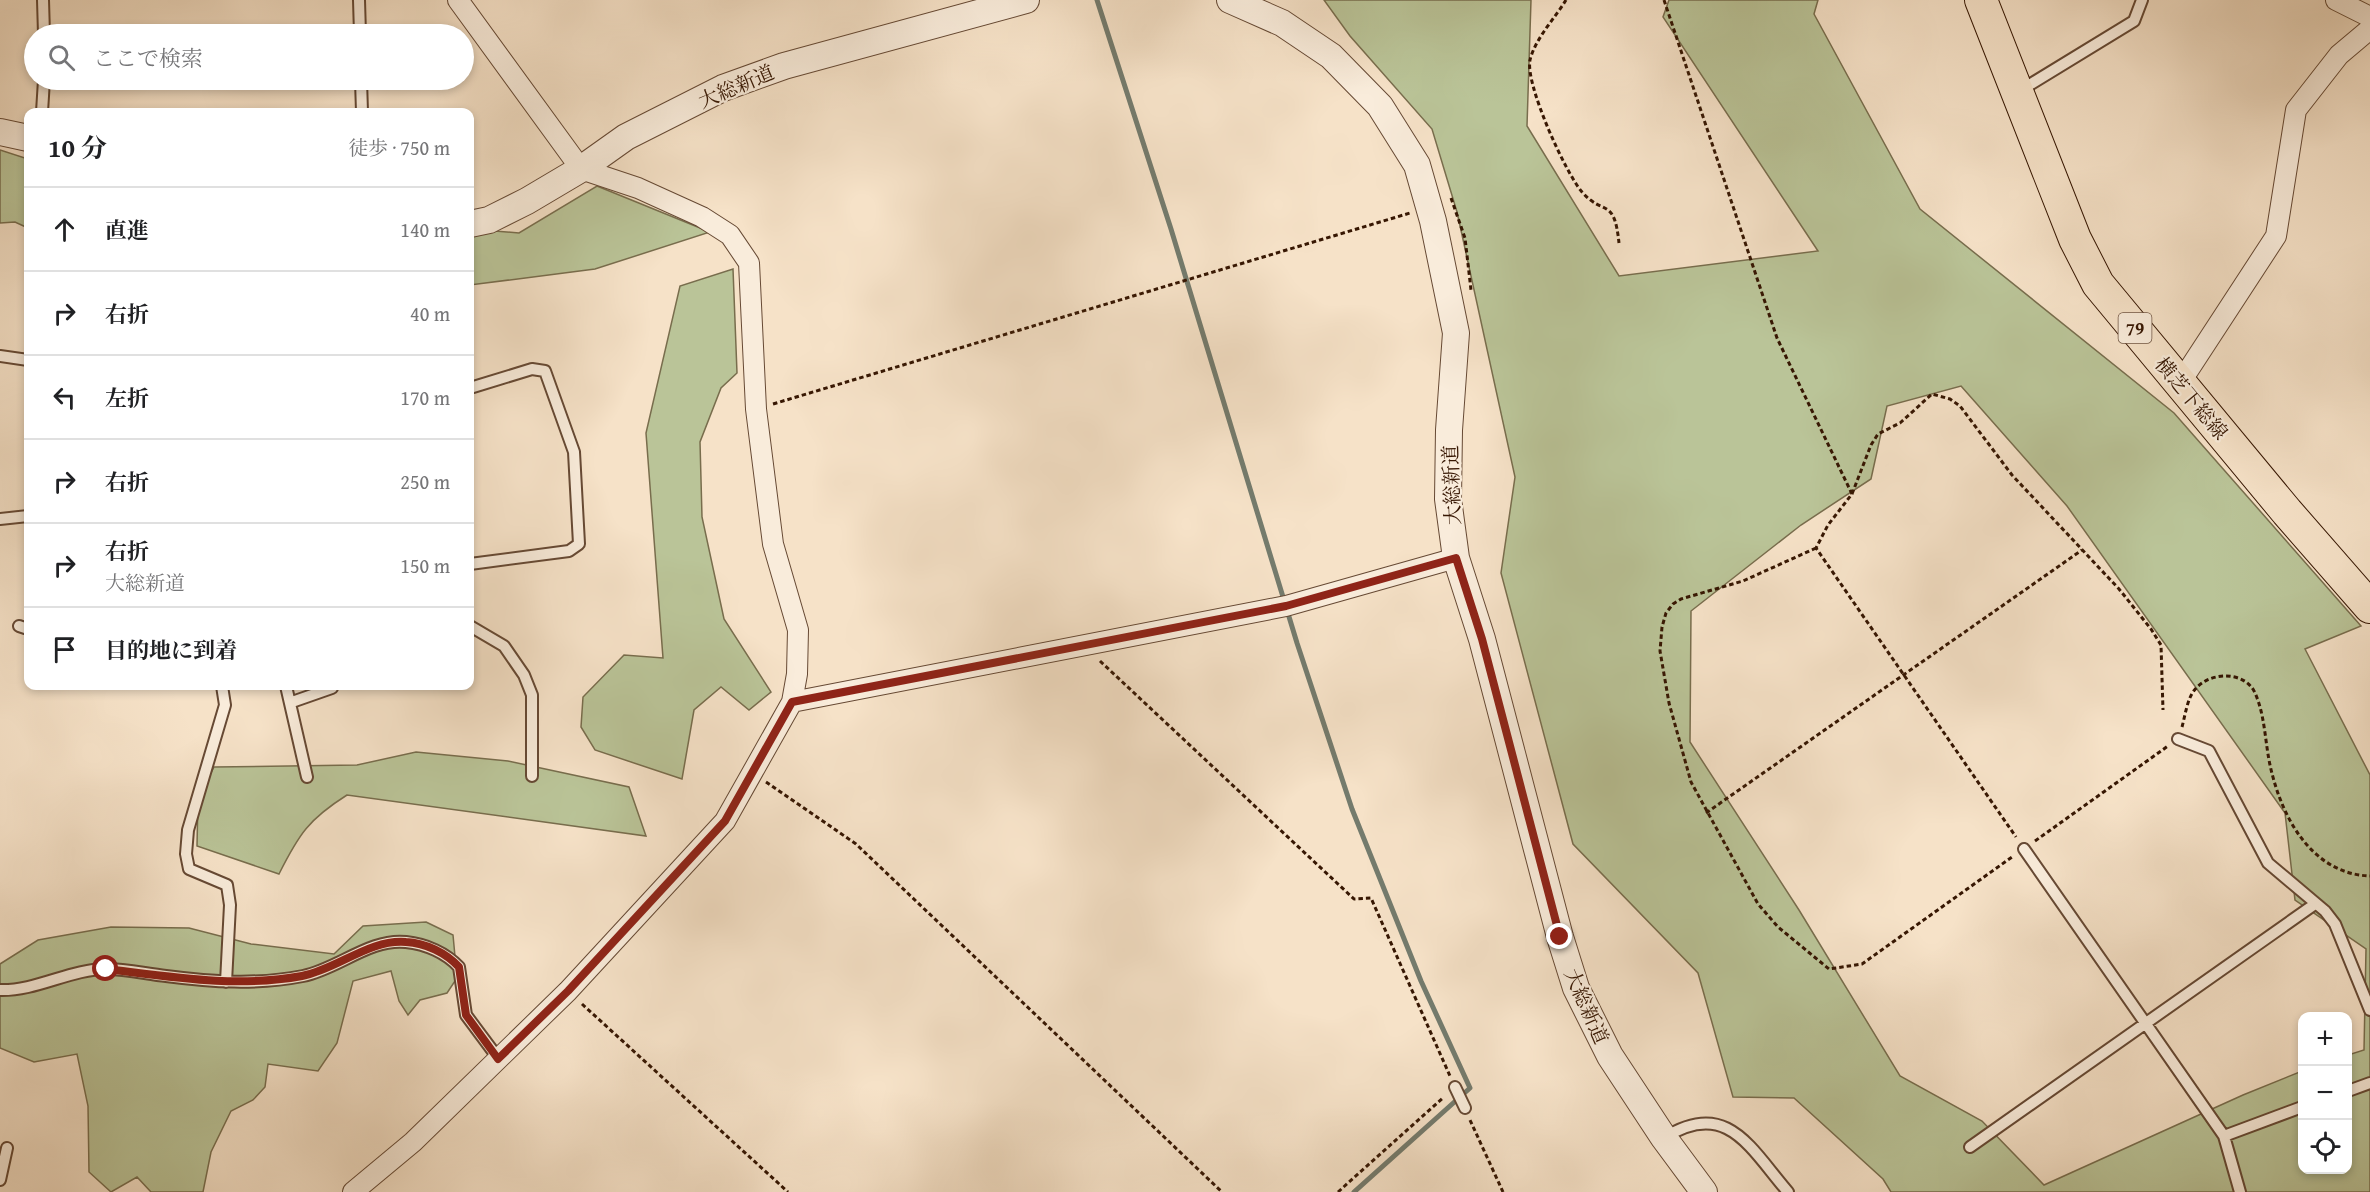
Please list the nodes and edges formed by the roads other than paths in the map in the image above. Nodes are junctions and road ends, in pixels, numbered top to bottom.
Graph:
1 (43, 0) edge
2 (359, 0) edge
3 (458, 0) edge
4 (1026, 0) edge
5 (1230, 0) edge
6 (1981, 0) edge
7 (2142, 0) edge
8 (2336, 0) edge
9 (2370, 16) edge
10 (44, 24) edge
11 (360, 24) edge
12 (2370, 29) edge
13 (44, 90) edge
14 (361, 90) edge
15 (2017, 92) junction
16 (42, 108) edge
17 (362, 108) edge
18 (0, 132) edge
19 (24, 137) edge
20 (581, 169) junction
21 (474, 223) edge
22 (0, 356) edge
23 (24, 359) edge
24 (2180, 383) junction
25 (474, 387) edge
26 (24, 516) edge
27 (0, 519) edge
28 (1456, 558) junction
29 (474, 564) edge
30 (2370, 607) edge
31 (474, 628) edge
32 (223, 690) edge
33 (288, 690) edge
34 (326, 690) edge
35 (292, 702) junction
36 (792, 702) junction
37 (2178, 739) road end
38 (532, 776) dead end
39 (306, 777) dead end
40 (2024, 849) road end
41 (2315, 904) junction
42 (226, 982) junction
43 (0, 990) edge
44 (2370, 1010) edge
45 (2144, 1022) junction
46 (498, 1059) junction
47 (2370, 1083) edge
48 (1456, 1088) road end
49 (2352, 1090) edge
50 (1465, 1108) road end
51 (2298, 1108) edge
52 (2224, 1136) junction
53 (1664, 1137) junction
54 (1970, 1147) dead end
55 (7, 1148) dead end
56 (0, 1180) edge
57 (353, 1192) edge
58 (1704, 1192) edge
59 (1788, 1192) edge
60 (2240, 1192) edge

1 - 10 lane
2 - 11 lane
3 - 20 street
4 - 20 street, 大総新道
5 - 28 street, 大総新道
6 - 15 main road, 横芝下総線 / 79
7 - 15 lane
8 - 9 street
12 - 24 street
13 - 16 lane
14 - 17 lane
15 - 24 main road, 横芝下総線 / 79
18 - 19 street
20 - 21 street, 大総新道
20 - 36 street
22 - 23 lane
24 - 30 main road, 横芝下総線 / 79
25 - 29 lane
26 - 27 lane
28 - 36 street
28 - 53 street, 大総新道
31 - 38 lane
32 - 42 lane
33 - 35 lane
34 - 35 lane
35 - 39 lane
36 - 46 street
37 - 41 lane
40 - 45 lane
41 - 44 lane
41 - 45 lane
42 - 43 lane
42 - 46 lane
45 - 52 lane
45 - 54 lane
46 - 57 street
47 - 49 lane
48 - 50 lane
51 - 52 lane
52 - 60 lane
53 - 58 street, 大総新道
53 - 59 lane
55 - 56 lane

